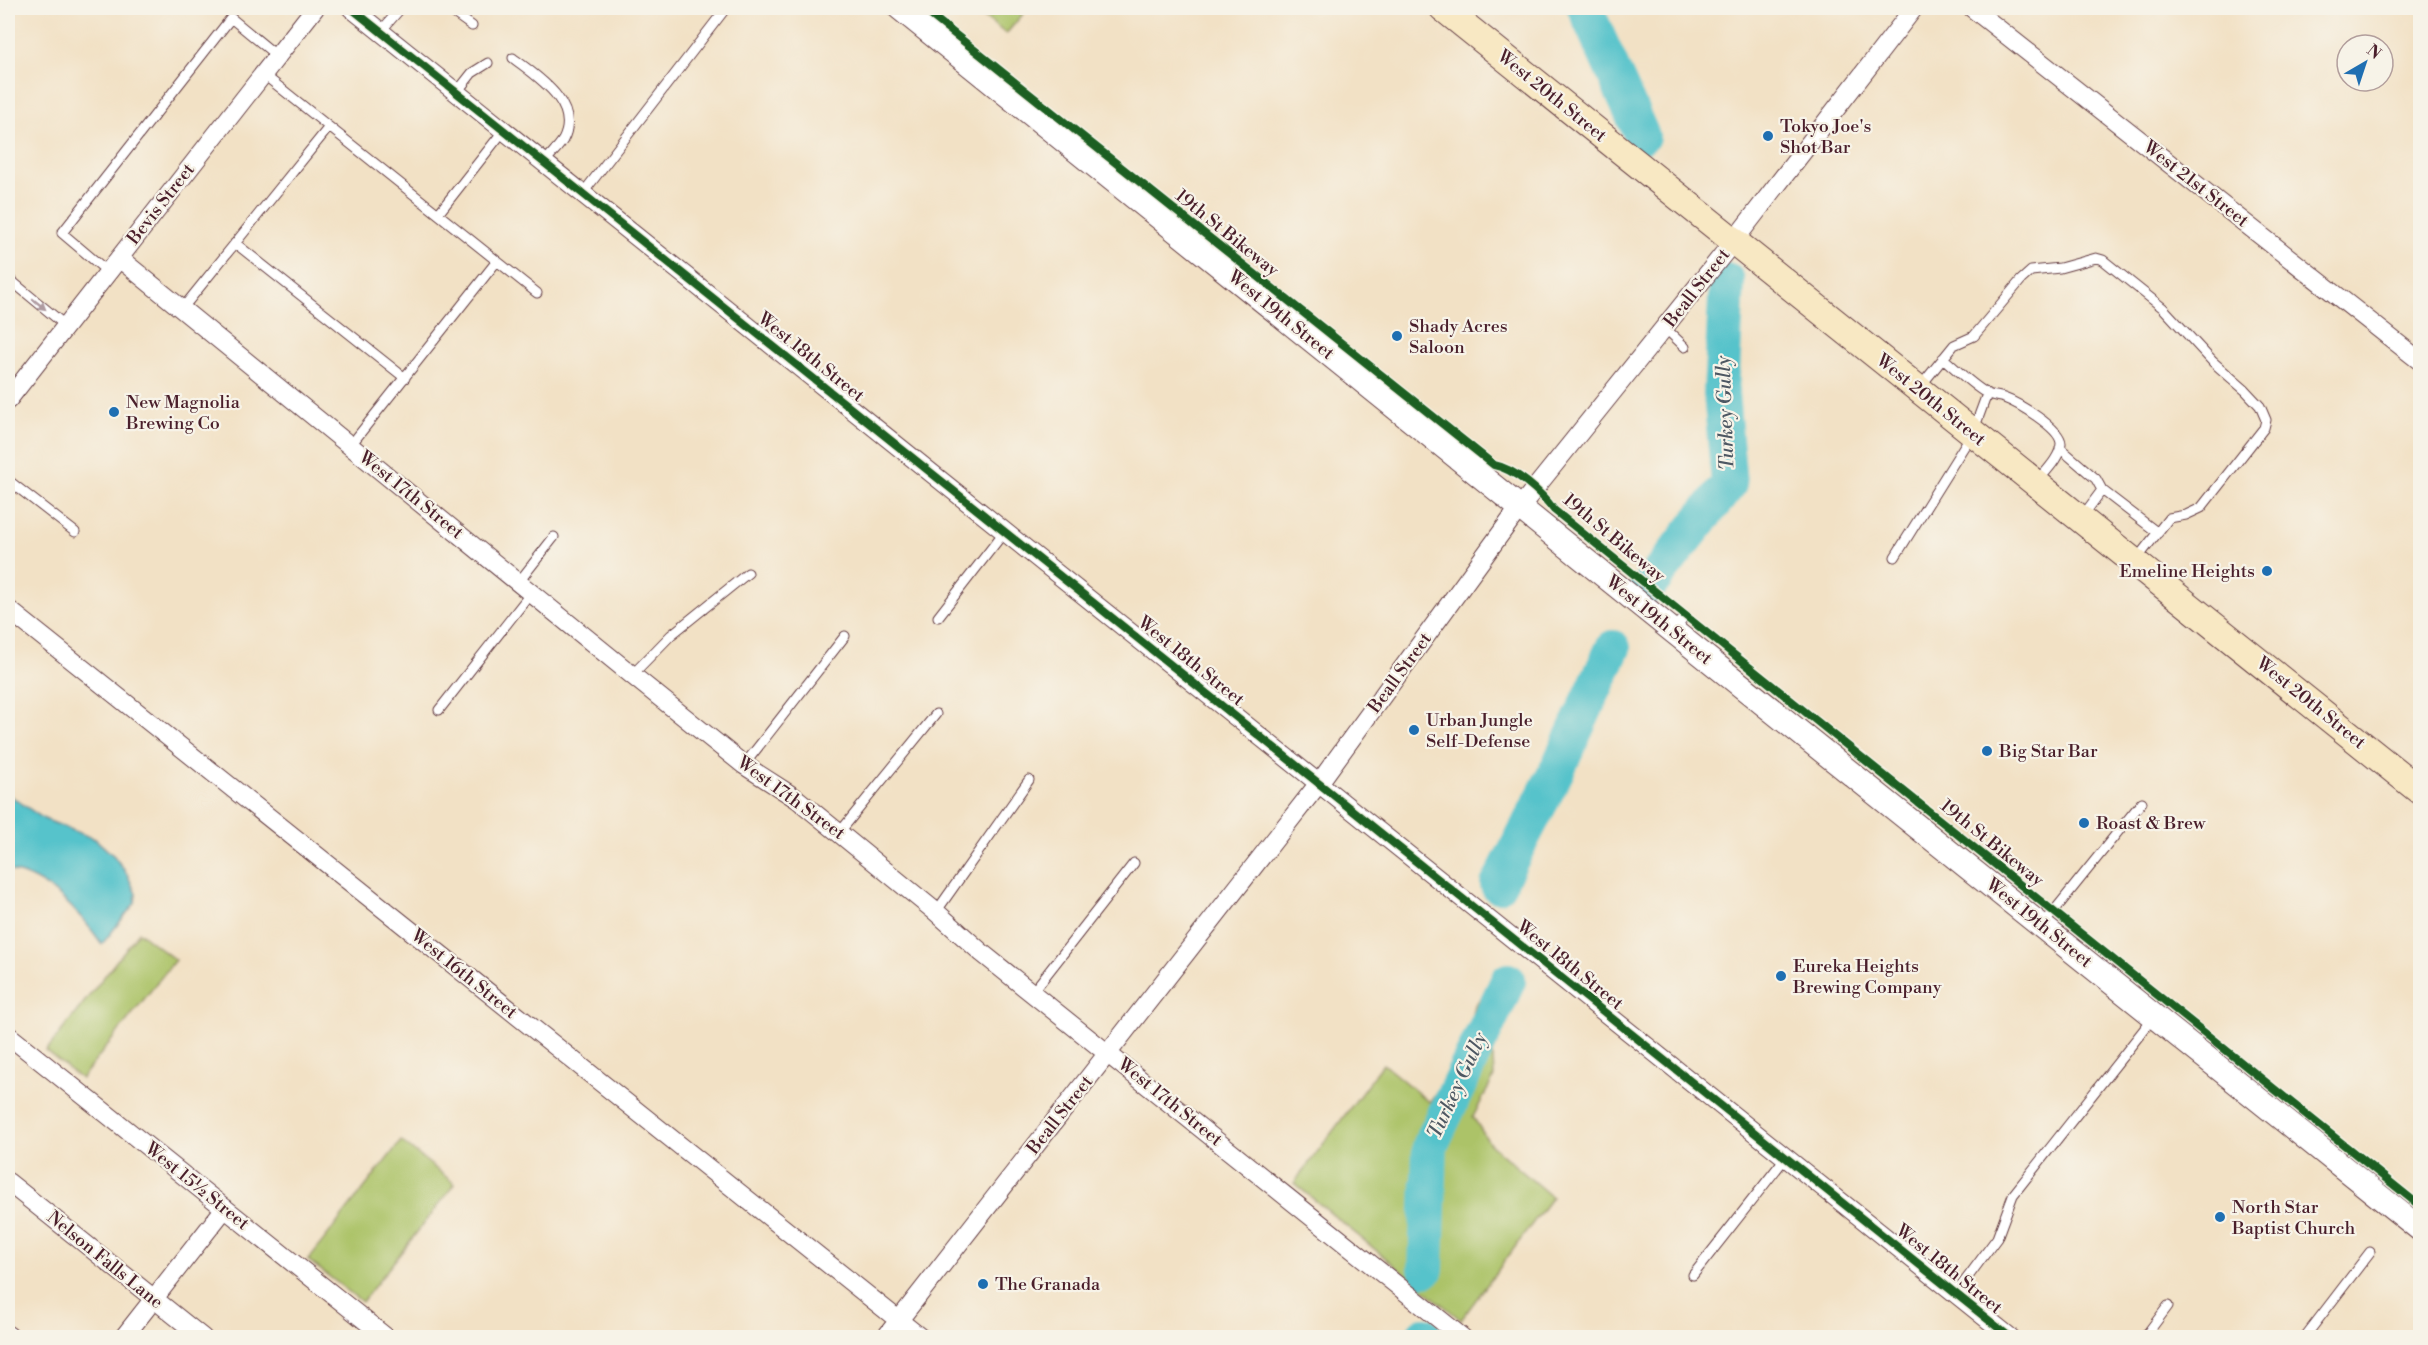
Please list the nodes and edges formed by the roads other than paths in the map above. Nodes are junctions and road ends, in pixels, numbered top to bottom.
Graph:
1 (225, 8) edge
2 (315, 8) edge
3 (351, 8) edge
4 (401, 8) edge
5 (447, 8) edge
6 (726, 8) edge
7 (900, 8) edge
8 (1443, 8) edge
9 (1914, 8) edge
10 (1972, 8) edge
11 (231, 18) junction
12 (472, 26) dead end
13 (381, 31) junction
14 (277, 56) junction
15 (513, 58) dead end
16 (488, 63) dead end
17 (263, 74) junction
18 (457, 92) junction
19 (329, 127) junction
20 (504, 130) junction
21 (545, 162) junction
22 (583, 193) junction
23 (438, 214) junction
24 (1733, 242) junction
25 (236, 243) junction
26 (497, 261) junction
27 (113, 265) junction
28 (9, 282) edge
29 (537, 294) dead end
30 (182, 309) junction
31 (66, 326) junction
32 (1665, 328) junction
33 (1685, 347) dead end
34 (1943, 358) junction
35 (2421, 362) edge
36 (405, 378) junction
37 (1918, 389) junction
38 (1987, 394) junction
39 (8, 400) edge
40 (1973, 432) junction
41 (350, 446) junction
42 (2060, 448) junction
43 (8, 480) edge
44 (2036, 483) junction
45 (2102, 490) junction
46 (1520, 507) junction
47 (2081, 519) junction
48 (1005, 531) junction
49 (75, 532) dead end
50 (2158, 533) junction
51 (554, 537) dead end
52 (1895, 557) dead end
53 (2135, 562) junction
54 (747, 573) dead end
55 (525, 588) junction
56 (8, 609) edge
57 (938, 616) dead end
58 (845, 636) dead end
59 (632, 675) junction
60 (439, 710) dead end
61 (936, 714) dead end
62 (744, 765) junction
63 (1029, 780) dead end
64 (1319, 783) junction
65 (2421, 791) edge
66 (2142, 802) dead end
67 (839, 833) junction
68 (1134, 863) dead end
69 (936, 912) junction
70 (2042, 926) junction
71 (1032, 993) junction
72 (2155, 1016) junction
73 (8, 1035) edge
74 (1109, 1053) junction
75 (1786, 1157) junction
76 (8, 1182) edge
77 (225, 1208) junction
78 (2421, 1229) edge
79 (2370, 1252) dead end
80 (1693, 1275) dead end
81 (1956, 1293) junction
82 (154, 1299) junction
83 (2168, 1306) dead end
84 (898, 1320) junction
85 (123, 1338) edge
86 (202, 1338) edge
87 (387, 1338) edge
88 (885, 1338) edge
89 (921, 1338) edge
90 (1463, 1338) edge
91 (2011, 1338) edge
92 (2144, 1338) edge
93 (2304, 1338) edge

1 - 11 lane
2 - 14 street, Bevis Street
3 - 13 street, West 18th Street
4 - 13 lane
5 - 12 lane
6 - 22 lane
7 - 46 street, West 19th Street
8 - 24 main road, West 20th Street
9 - 24 street, Beall Street
10 - 35 street, West 21st Street
11 - 14 lane
11 - 27 lane
13 - 18 street, West 18th Street
14 - 17 street, Bevis Street
15 - 21 lane
16 - 18 lane
17 - 19 lane
17 - 27 street, Bevis Street
18 - 20 street, West 18th Street
19 - 23 lane
19 - 25 lane
20 - 21 street, West 18th Street
20 - 23 lane
21 - 22 street, West 18th Street
22 - 48 street, West 18th Street
23 - 26 lane
24 - 32 street, Beall Street
24 - 37 main road, West 20th Street
25 - 30 lane
25 - 36 lane
26 - 29 lane
26 - 36 lane
27 - 30 street, West 17th Street
27 - 31 street, Bevis Street
28 -> 31 lane
30 - 41 street, West 17th Street
31 - 39 street, Bevis Street
32 - 33 lane
32 - 46 street, Beall Street
34 - 37 lane
34 - 38 lane
34 - 50 lane
36 - 41 lane
37 - 40 main road, West 20th Street
38 - 40 lane
38 - 42 lane
40 - 44 main road, West 20th Street
40 - 52 lane
41 - 55 street, West 17th Street
42 - 44 lane
42 - 45 lane
43 - 49 lane
44 - 47 main road, West 20th Street
45 - 47 lane
45 - 50 lane
46 - 64 street, Beall Street
46 - 70 street, West 19th Street
47 - 53 main road, West 20th Street
48 - 57 lane
48 - 64 street, West 18th Street
50 - 53 lane
51 - 55 lane
53 - 65 main road, West 20th Street
54 - 59 lane
55 - 59 street, West 17th Street
55 - 60 lane
56 - 84 street, West 16th Street
58 - 62 lane
59 - 62 street, West 17th Street
61 - 67 lane
62 - 67 street, West 17th Street
63 - 69 lane
64 - 74 street, Beall Street
64 - 75 street, West 18th Street
66 - 70 lane
67 - 69 street, West 17th Street
68 - 71 lane
69 - 71 street, West 17th Street
70 - 72 street, West 19th Street
71 - 74 street, West 17th Street
72 - 78 street, West 19th Street
72 - 81 lane
73 - 77 street, West 15½ Street
74 - 84 street, Beall Street
74 - 90 street, West 17th Street
75 - 80 lane
75 - 81 street, West 18th Street
76 - 82 street, Nelson Falls Lane
77 - 82 street
77 - 87 street, West 15½ Street
79 - 93 lane
81 - 91 street, West 18th Street
82 - 85 street
82 - 86 street, Nelson Falls Lane
83 - 92 lane
84 - 88 street, Beall Street
84 - 89 street, West 16th Street

